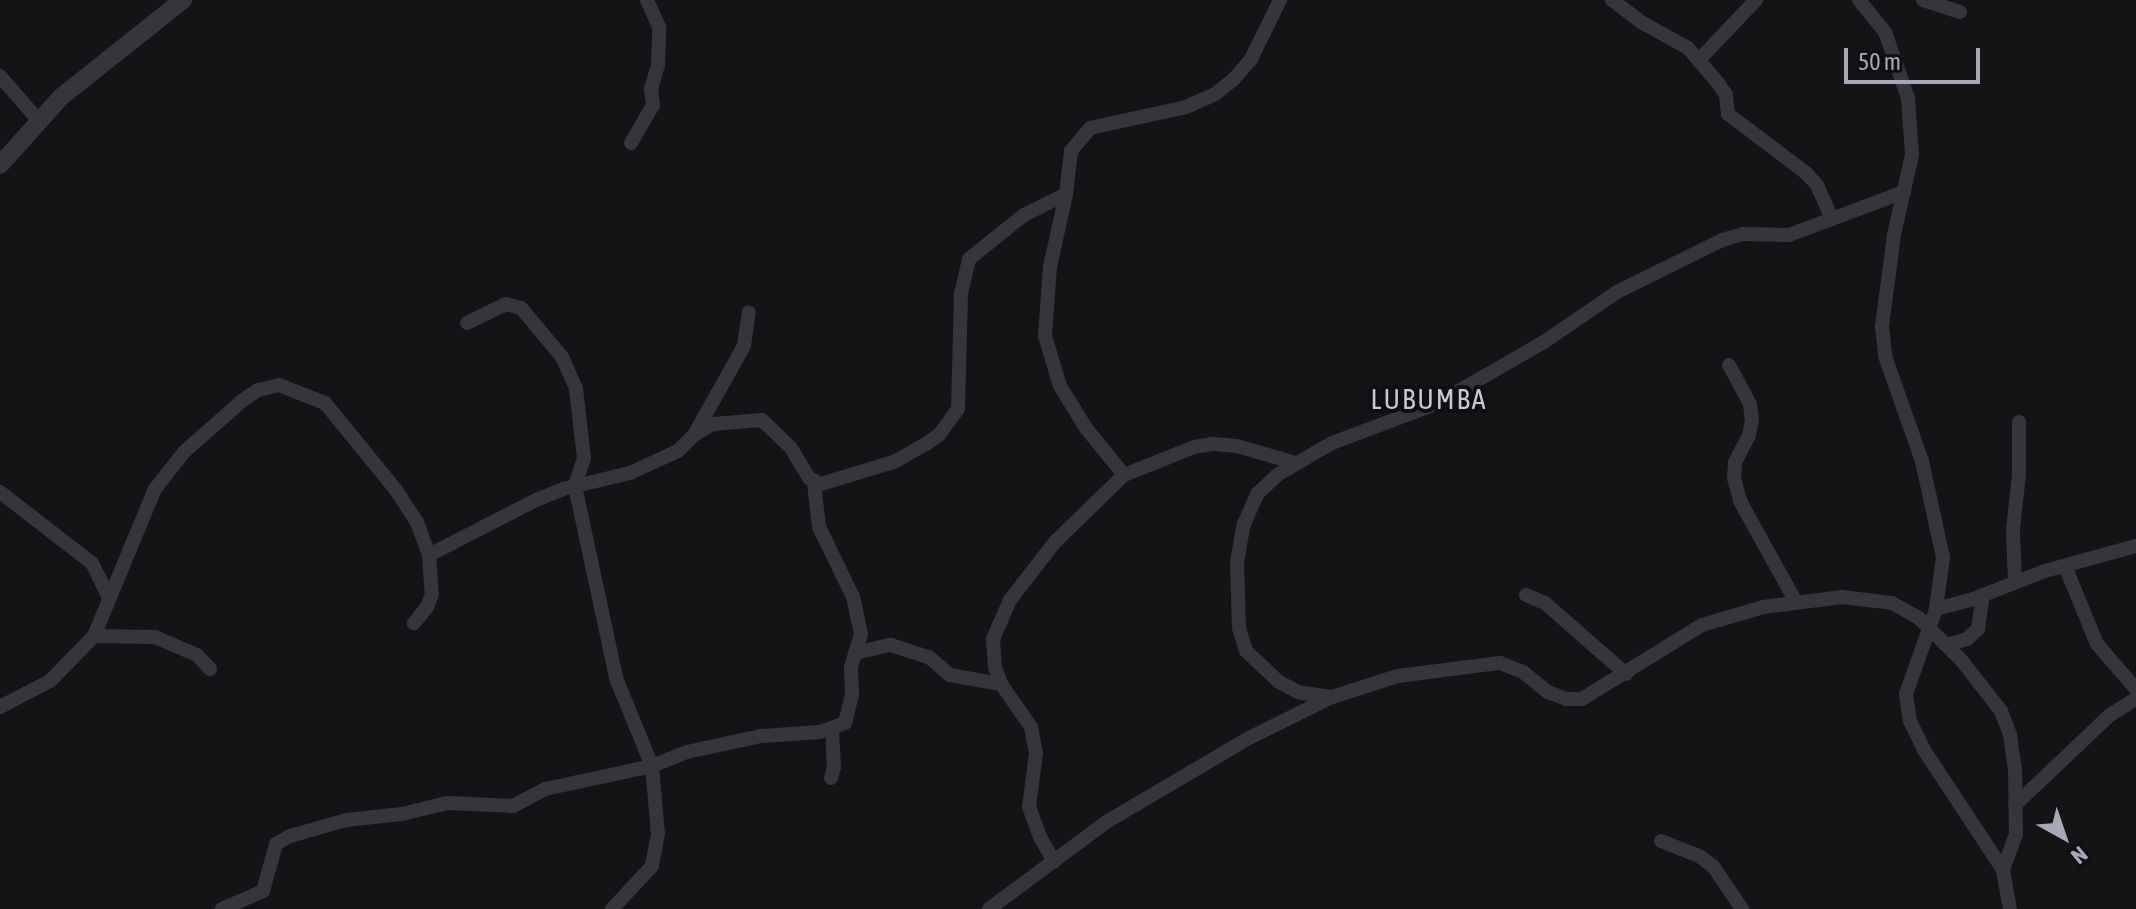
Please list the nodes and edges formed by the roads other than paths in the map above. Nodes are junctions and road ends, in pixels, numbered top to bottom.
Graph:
1 (183, 0) edge
2 (647, 0) edge
3 (1280, 0) edge
4 (1612, 0) edge
5 (1756, 0) edge
6 (1859, 0) edge
7 (1923, 0) edge
8 (1960, 12) dead end
9 (1699, 60) junction
10 (0, 76) edge
11 (40, 122) junction
12 (631, 143) dead end
13 (0, 165) edge
14 (1904, 192) junction
15 (1066, 194) junction
16 (1832, 219) junction
17 (749, 312) dead end
18 (467, 323) dead end
19 (1729, 365) dead end
20 (2019, 422) dead end
21 (694, 435) junction
22 (1296, 463) junction
23 (1124, 475) junction
24 (814, 483) junction
25 (575, 486) junction
26 (0, 492) edge
27 (2136, 546) edge
28 (429, 555) junction
29 (2065, 566) junction
30 (2015, 582) junction
31 (1526, 595) dead end
32 (1983, 595) junction
33 (109, 598) junction
34 (1796, 602) junction
35 (1936, 609) junction
36 (414, 623) dead end
37 (1931, 627) junction
38 (94, 636) junction
39 (1947, 645) junction
40 (855, 653) junction
41 (210, 669) dead end
42 (1626, 674) junction
43 (1001, 684) junction
44 (2136, 689) edge
45 (1332, 697) junction
46 (2136, 699) edge
47 (0, 707) edge
48 (832, 730) junction
49 (652, 766) junction
50 (831, 778) dead end
51 (2015, 805) junction
52 (1661, 841) dead end
53 (1054, 862) junction
54 (2003, 870) junction
55 (1003, 904) edge
56 (222, 909) edge
57 (612, 909) edge
58 (989, 909) edge
59 (1742, 909) edge
60 (2010, 909) edge

1 - 11 street
2 - 12 street
3 - 15 street
4 - 9 street
5 - 9 street
6 - 14 street
7 - 8 street
9 - 16 street
10 - 11 street
11 - 13 street
14 - 16 street
14 - 35 street
15 - 23 street
15 - 24 street
16 - 22 street
17 - 21 street
18 - 25 street
19 - 34 street
20 - 30 street
21 - 24 street
21 - 25 street
22 - 23 street
22 - 45 street
23 - 43 street
24 - 40 street
25 - 28 street
25 - 49 street
26 - 33 street
27 - 29 street
28 - 33 street
28 - 36 street
29 - 30 street
29 - 44 street
30 - 32 street
31 - 42 street
32 - 35 street
32 - 39 street
33 - 38 street
34 - 37 street
34 - 42 street
35 - 37 street
37 - 39 street
37 - 54 street
38 - 41 street
38 - 47 street
39 - 51 street
40 - 43 street
40 - 48 street
42 - 45 street
43 - 53 street
45 - 53 street
46 - 51 street
48 - 49 street
48 - 50 street
49 - 56 street
49 - 57 street
51 - 54 street
52 - 59 street
53 - 55 street
54 - 60 street
55 - 58 street

